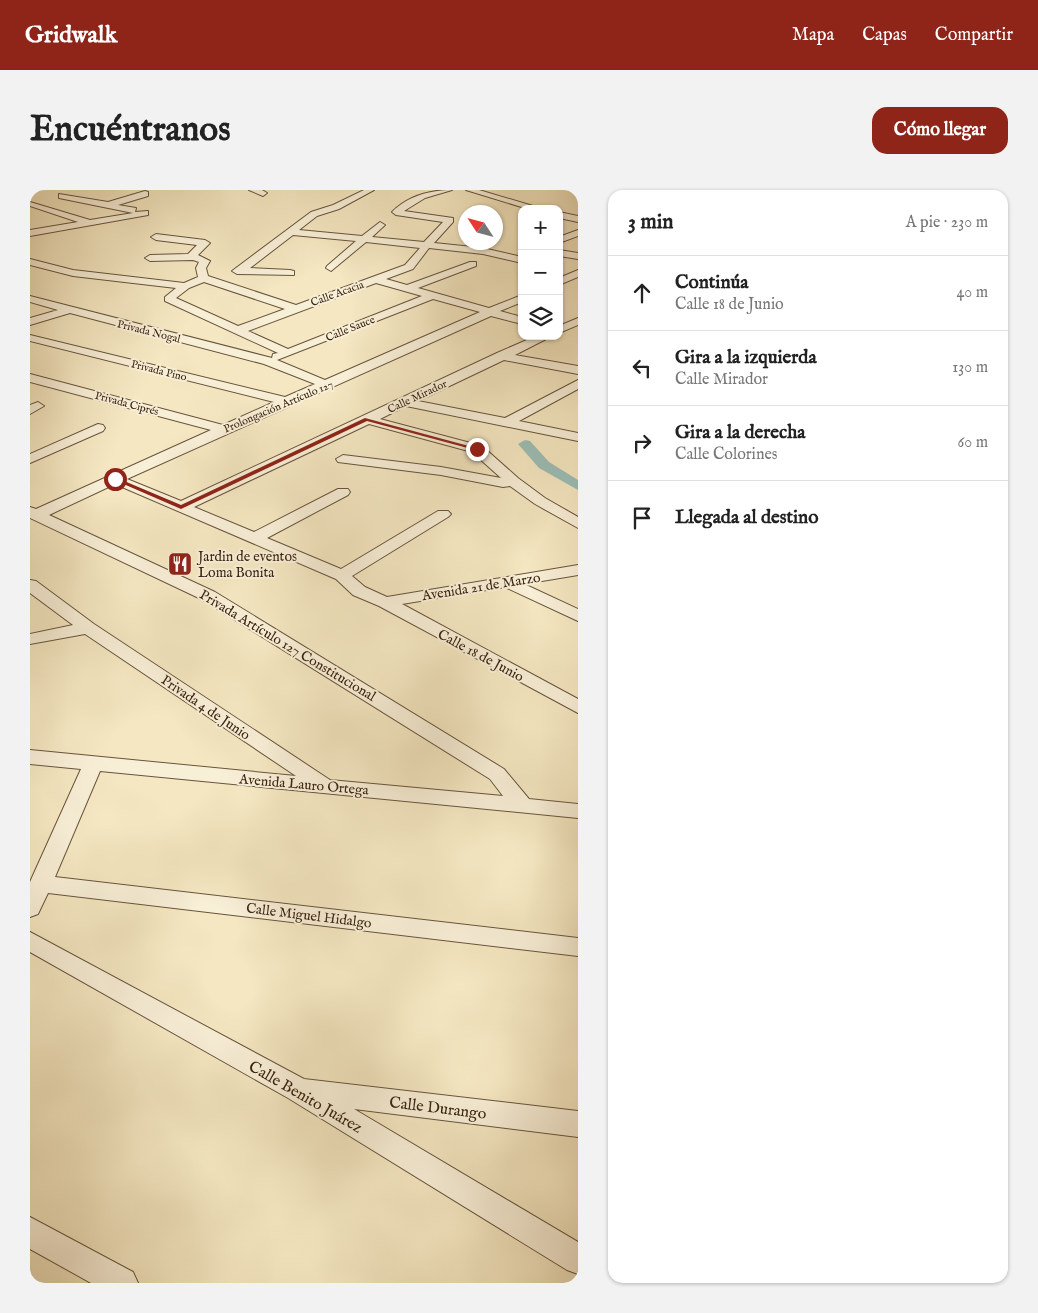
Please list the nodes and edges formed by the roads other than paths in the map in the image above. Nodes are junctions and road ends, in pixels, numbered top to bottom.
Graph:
1 (85, 190) edge
2 (253, 190) edge
3 (370, 190) edge
4 (448, 190) edge
5 (470, 190) edge
6 (263, 193) dead end
7 (145, 194) dead end
8 (54, 198) junction
9 (30, 204) edge
10 (107, 205) junction
11 (524, 205) edge
12 (563, 216) edge
13 (578, 219) edge
14 (88, 223) junction
15 (380, 225) dead end
16 (293, 232) junction
17 (30, 233) edge
18 (577, 234) edge
19 (156, 237) dead end
20 (367, 239) junction
21 (563, 239) edge
22 (428, 245) junction
23 (482, 251) joint
24 (563, 253) edge
25 (578, 256) edge
26 (194, 257) junction
27 (518, 257) edge
28 (150, 258) dead end
29 (30, 262) edge
30 (472, 264) dead end
31 (563, 270) edge
32 (241, 271) junction
33 (290, 273) dead end
34 (578, 273) edge
35 (203, 275) junction
36 (375, 279) junction
37 (563, 280) edge
38 (362, 284) junction
39 (185, 286) junction
40 (408, 288) junction
41 (433, 295) junction
42 (30, 299) edge
43 (518, 300) edge
44 (296, 308) junction
45 (68, 310) junction
46 (491, 312) junction
47 (518, 319) edge
48 (578, 321) edge
49 (30, 322) edge
50 (563, 328) edge
51 (239, 330) junction
52 (563, 331) edge
53 (578, 336) edge
54 (30, 338) edge
55 (537, 340) edge
56 (288, 353) junction
57 (501, 356) junction
58 (268, 361) junction
59 (578, 370) edge
60 (30, 378) edge
61 (578, 384) edge
62 (327, 385) junction
63 (289, 402) junction
64 (404, 402) junction
65 (367, 419) junction
66 (508, 422) junction
67 (98, 428) dead end
68 (224, 429) junction
69 (578, 437) edge
70 (30, 459) edge
71 (343, 459) dead end
72 (115, 479) junction
73 (513, 481) junction
74 (343, 492) dead end
75 (181, 507) junction
76 (33, 513) edge
77 (444, 514) dead end
78 (578, 522) edge
79 (255, 538) junction
80 (578, 570) edge
81 (342, 575) junction
82 (507, 582) junction
83 (30, 585) edge
84 (385, 602) junction
85 (578, 616) edge
86 (88, 628) junction
87 (30, 639) edge
88 (578, 707) edge
89 (30, 757) edge
90 (93, 764) junction
91 (324, 786) junction
92 (521, 804) junction
93 (578, 811) edge
94 (41, 884) junction
95 (30, 908) edge
96 (30, 941) edge
97 (578, 947) edge
98 (298, 1090) junction
99 (578, 1124) edge
100 (30, 1232) edge
101 (578, 1259) edge
102 (122, 1283) edge

1 - 8 street
2 - 6 street
3 - 16 street
4 - 22 street, Calle Acacia
5 - 11 street
7 - 10 street
8 - 9 street
8 - 10 street
9 - 14 street
10 - 14 street
12 - 13 street
14 - 17 street
15 - 20 street
16 - 20 street
16 - 32 street
18 - 21 street
19 - 26 street
20 - 22 street
20 - 38 street
22 - 23 street
22 - 36 street, Calle Acacia
23 - 27 street
24 - 25 street
26 - 28 street
26 - 35 street
29 - 39 street
30 - 40 street
31 - 34 street
32 - 33 street
32 - 35 street
34 - 37 street
35 - 39 street
35 - 44 street
36 - 38 street, Calle Acacia
36 - 40 street
38 - 44 street, Calle Acacia
39 - 51 street
40 - 41 street
41 - 46 street
41 - 56 street, Calle Sauce
42 - 45 street, Privada Nogal
43 - 46 street, Prolongación Artículo 127
44 - 51 street, Calle Acacia
45 - 49 street
45 - 58 street, Privada Nogal
46 - 47 street
46 - 62 street, Prolongación Artículo 127
48 - 50 street
51 - 56 street
52 - 53 street
54 - 63 street, Privada Pino
55 - 57 street, Calle Mirador
56 - 58 street, Calle Sauce
57 - 59 street
57 - 64 street, Calle Mirador
58 - 62 street, Privada Nogal
60 - 68 street, Privada Ciprés
61 - 66 street
62 - 63 street, Prolongación Artículo 127
63 - 68 street, Prolongación Artículo 127
64 - 65 street, Calle Mirador
64 - 66 street
65 - 73 street
65 - 75 street, Calle Mirador
66 - 69 street
67 - 70 street
68 - 72 street, Prolongación Artículo 127
71 - 73 street
72 - 75 street
72 - 76 street, Prolongación Artículo 127
73 - 78 street
74 - 79 street
75 - 79 street
76 - 92 street, Privada Artículo 127 Constitucional
77 - 81 street
79 - 81 street
80 - 82 street, Avenida 21 de Marzo
81 - 84 street, Calle 18 de Junio
82 - 84 street, Avenida 21 de Marzo
82 - 85 street
83 - 86 street, Privada 4 de Junio
84 - 88 street, Calle 18 de Junio
86 - 87 street
86 - 91 street, Privada 4 de Junio
89 - 90 street, Avenida Lauro Ortega
90 - 91 street, Avenida Lauro Ortega
90 - 94 street
91 - 92 street, Avenida Lauro Ortega
92 - 93 street, Avenida Lauro Ortega
94 - 95 street
94 - 97 street, Calle Miguel Hidalgo
96 - 98 street, Calle Benito Juárez
98 - 99 street, Calle Durango
98 - 101 street, Calle Benito Juárez
100 - 102 street

